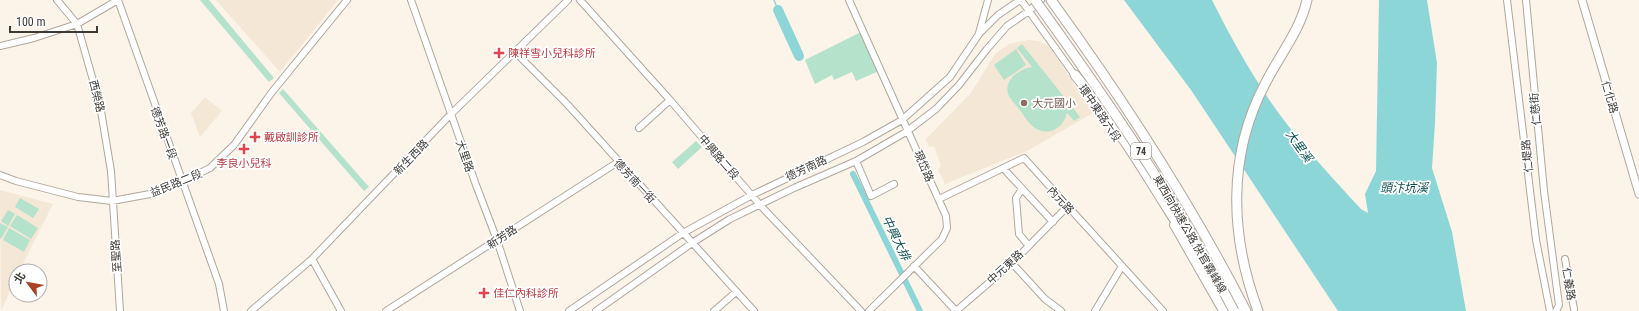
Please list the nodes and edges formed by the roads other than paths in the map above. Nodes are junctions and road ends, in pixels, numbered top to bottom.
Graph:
1 (57, 0) edge
2 (118, 0) edge
3 (347, 0) edge
4 (411, 0) edge
5 (568, 0) edge
6 (580, 0) edge
7 (849, 0) edge
8 (988, 0) edge
9 (1020, 0) edge
10 (1039, 0) edge
11 (1052, 0) edge
12 (1307, 0) edge
13 (1507, 0) edge
14 (1526, 0) edge
15 (1582, 0) edge
16 (1030, 11) junction
17 (77, 24) junction
18 (979, 34) junction
19 (0, 46) edge
20 (515, 52) junction
21 (1075, 76) junction
22 (670, 100) junction
23 (451, 114) junction
24 (902, 120) junction
25 (639, 128) dead end
26 (908, 130) junction
27 (856, 161) junction
28 (618, 162) junction
29 (1003, 168) junction
30 (0, 175) edge
31 (182, 182) junction
32 (894, 184) dead end
33 (1022, 189) junction
34 (1639, 194) edge
35 (752, 195) junction
36 (939, 199) junction
37 (112, 201) junction
38 (760, 205) junction
39 (1067, 207) junction
40 (1053, 222) junction
41 (684, 233) junction
42 (497, 240) junction
43 (692, 243) junction
44 (1029, 246) junction
45 (312, 259) junction
46 (1565, 259) dead end
47 (1012, 263) junction
48 (914, 266) junction
49 (1122, 266) junction
50 (736, 292) junction
51 (1573, 310) edge
52 (120, 311) edge
53 (224, 311) edge
54 (251, 311) edge
55 (341, 311) edge
56 (386, 311) edge
57 (520, 311) edge
58 (569, 311) edge
59 (596, 311) edge
60 (714, 311) edge
61 (754, 311) edge
62 (861, 311) edge
63 (869, 311) edge
64 (956, 311) edge
65 (1060, 311) edge
66 (1095, 311) edge
67 (1163, 311) edge
68 (1222, 311) edge
69 (1229, 311) edge
70 (1234, 311) edge
71 (1239, 311) edge
72 (1246, 311) edge
73 (1258, 311) edge
74 (1550, 311) edge
75 (1556, 311) edge

1 - 17 street, 西榮路
2 - 17 street
2 - 31 street, 德芳路一段
3 - 31 street, 益民路二段
4 - 23 street, 大里路
5 - 20 street, 新生西路
6 - 22 street, 中興路二段
7 - 24 street, 現岱路
8 - 18 street
9 - 16 street, 環中東路六段
9 - 18 street, 德芳南路
10 - 16 street, 德芳南路
10 - 70 highway, 東西向快速公路 快官霧峰線 / 74, bridge
10 - 71 street, 環中東路六段
11 - 72 highway, 東西向快速公路 快官霧峰線 / 74
12 - 73 highway
13 - 74 street, 仁堤路
14 - 75 street, 仁慈街
15 - 34 main road, 仁化路
16 - 21 street, 環中東路六段
16 - 26 street, 德芳南路
17 - 19 street
17 - 37 street, 西榮路
18 - 24 street, 德芳南路
20 - 23 street, 新生西路
20 - 28 street, 德芳南一街
21 - 68 street, 環中東路六段
21 - 69 highway
22 - 25 street
22 - 35 street, 中興路二段
23 - 42 street, 大里路
23 - 45 street, 新生西路
24 - 26 street, 現岱路
24 - 35 street, 德芳南路
26 - 27 street, 德芳南路
26 - 36 street, 現岱路
27 - 32 street
27 - 38 street, 德芳南路
28 - 41 street, 德芳南一街
28 - 42 street, 新芳路
29 - 33 street
29 - 36 street, 內元路
29 - 39 street, 內元路
30 - 37 street, 益民路二段
31 - 37 street, 益民路二段
31 - 53 street, 德芳路一段
33 - 40 street
33 - 44 street
35 - 38 street, 中興路二段
35 - 41 street, 德芳南路
36 - 48 street, 現岱路
37 - 52 street, 至聖路
38 - 43 street, 德芳南路
38 - 62 street, 中興路二段
39 - 40 street, 中元東路
39 - 49 street, 內元路
40 - 44 street, 中元東路
41 - 43 street, 德芳南一街
41 - 58 street, 德芳南路
42 - 56 street, 新芳路
42 - 57 street, 大里路
43 - 50 street, 德芳南一街
43 - 59 street, 德芳南路
44 - 47 street, 中元東路
45 - 54 street, 新生西路
45 - 55 street
46 - 51 street, 仁義路
47 - 64 street, 中元東路
47 - 65 street
48 - 63 street, 現岱路
48 - 64 street
49 - 66 street
49 - 67 street, 內元路
50 - 60 street
50 - 61 street, 德芳南一街

